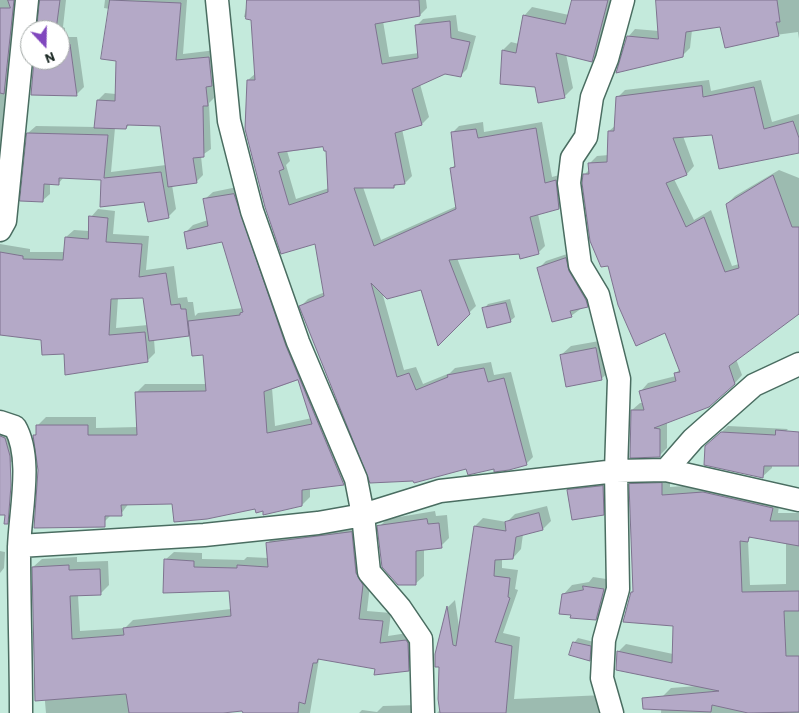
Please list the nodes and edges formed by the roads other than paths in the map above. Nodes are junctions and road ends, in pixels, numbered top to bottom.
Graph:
1 (27, 0) edge
2 (217, 0) edge
3 (623, 0) edge
4 (0, 230) edge
5 (799, 364) edge
6 (0, 422) edge
7 (666, 470) junction
8 (616, 471) junction
9 (799, 500) edge
10 (363, 515) junction
11 (19, 546) junction
12 (22, 713) edge
13 (423, 713) edge
14 (612, 713) edge

1 - 4 street
2 - 10 street
3 - 8 street
5 - 7 street
6 - 11 street
7 - 8 street
7 - 9 street
8 - 10 street
8 - 14 street
10 - 11 street
10 - 13 street
11 - 12 street

